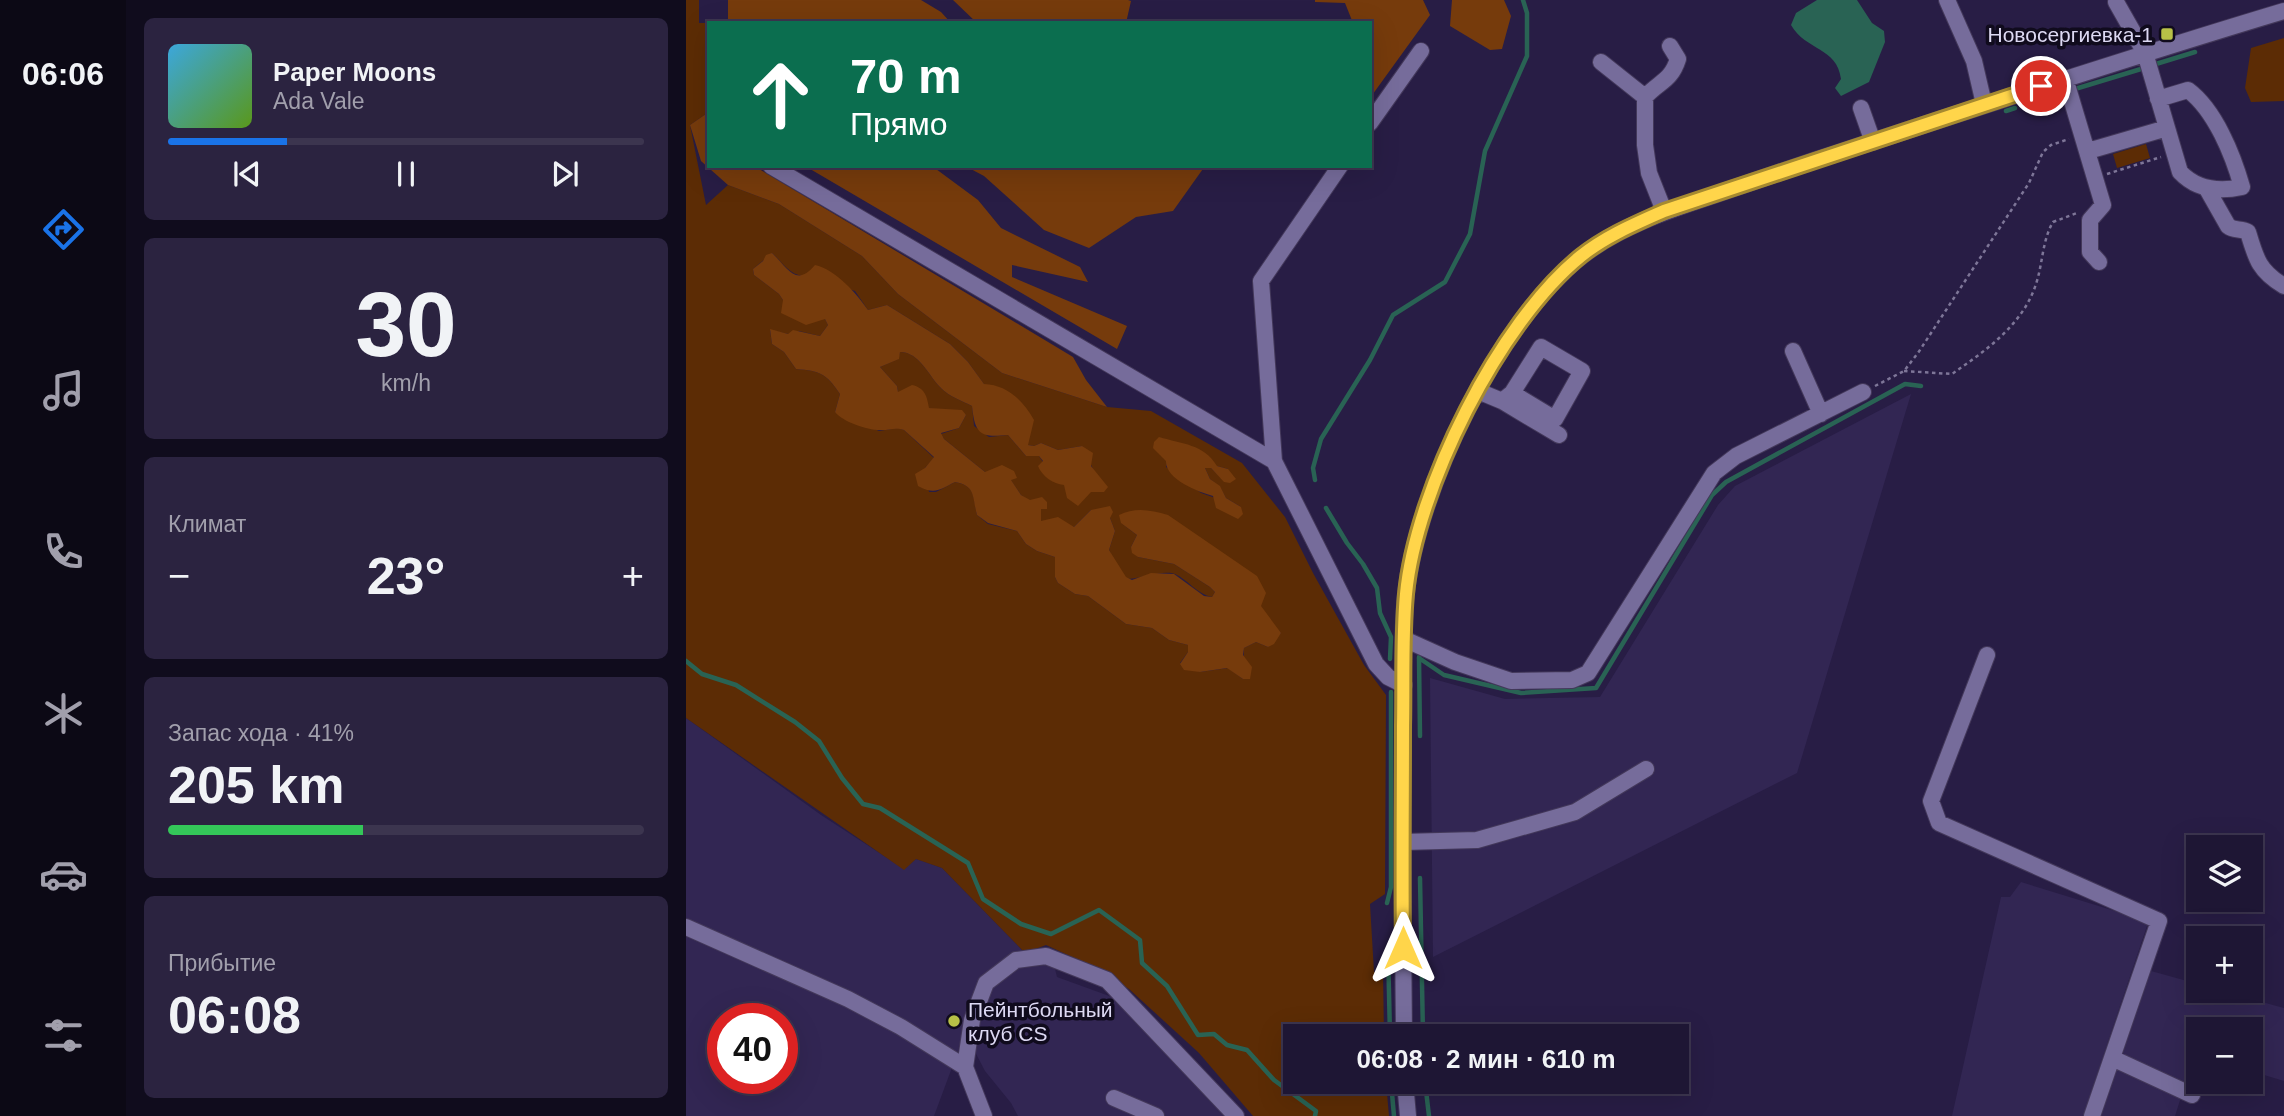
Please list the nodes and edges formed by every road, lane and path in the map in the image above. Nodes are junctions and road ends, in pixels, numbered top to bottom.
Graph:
1 (1947, 0) edge
2 (2116, 2) edge
3 (2284, 11) edge
4 (1670, 46) dead end
5 (1421, 51) dead end
6 (2145, 53) junction
7 (1601, 62) dead end
8 (2066, 78) junction
9 (1646, 97) junction
10 (2158, 99) junction
11 (1984, 104) junction
12 (1861, 108) dead end
13 (1372, 120) edge
14 (2167, 128) junction
15 (2082, 135) junction
16 (1873, 142) junction
17 (2088, 151) junction
18 (2174, 153) junction
19 (774, 168) edge
20 (1339, 168) edge
21 (2095, 178) junction
22 (2207, 189) junction
23 (1664, 211) junction
24 (2077, 213) dead end
25 (2099, 262) dead end
26 (2284, 286) edge
27 (1793, 351) dead end
28 (1904, 371) junction
29 (1478, 391) junction
30 (1863, 392) joint
31 (1507, 397) junction
32 (1821, 415) junction
33 (1559, 435) dead end
34 (1274, 461) junction
35 (1404, 639) junction
36 (1987, 655) dead end
37 (1404, 685) junction
38 (1646, 769) dead end
39 (1403, 842) junction
40 (686, 927) edge
41 (1404, 1024) edge
42 (2112, 1058) junction
43 (965, 1067) junction
44 (1406, 1094) edge
45 (2192, 1095) dead end
46 (1114, 1098) dead end
47 (982, 1115) edge
48 (1156, 1116) edge
49 (1237, 1116) edge
50 (1408, 1116) edge
51 (2092, 1116) edge

1 - 11 street
2 - 6 street
3 - 6 street
4 - 9 street
5 - 13 street
6 - 8 street
6 - 10 street
7 - 9 street
8 - 11 street
8 - 15 street
9 - 23 street
10 - 14 street
10 - 22 street
11 - 16 street
12 - 16 street
14 - 17 street
14 - 18 street
15 - 17 street
15 - 28 path
16 - 23 street
17 - 21 street
18 - 21 path
18 - 22 street
19 - 34 street
20 - 34 street
21 - 25 street
22 - 26 street
23 - 29 street
24 - 28 path
27 - 32 street
28 - 30 path
29 - 31 street
29 - 35 street
30 - 32 street
31 - 31 street
31 - 33 street
32 - 35 street
34 - 37 street
35 - 37 street
36 - 42 street
37 - 39 street
38 - 39 street
39 - 41 street
40 - 43 street
42 - 45 street
42 - 51 street
43 - 47 street
43 - 49 street
44 - 50 street
46 - 48 street

